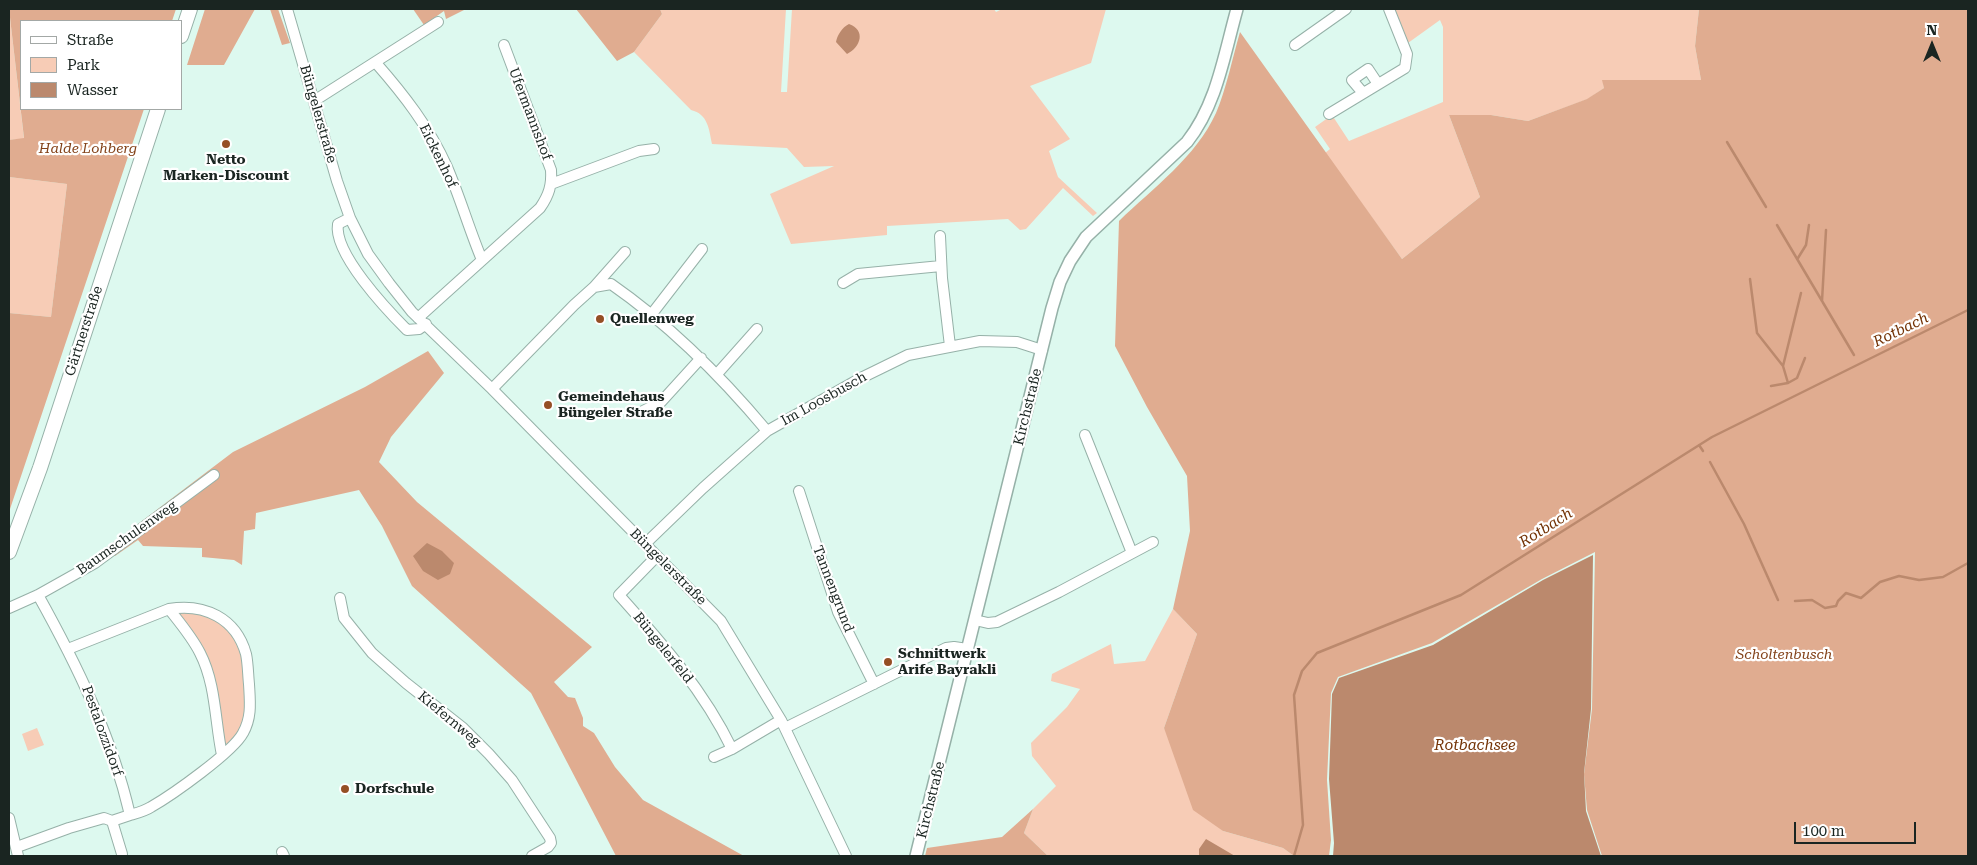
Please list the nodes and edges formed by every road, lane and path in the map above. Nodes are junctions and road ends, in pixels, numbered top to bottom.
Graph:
1 (190, 9) edge
2 (287, 9) edge
3 (1237, 9) edge
4 (1346, 9) edge
5 (1389, 9) edge
6 (438, 22) dead end
7 (182, 33) edge
8 (504, 45) dead end
9 (1295, 45) dead end
10 (376, 63) junction
11 (1378, 84) junction
12 (1363, 93) junction
13 (314, 101) junction
14 (158, 110) edge
15 (1329, 114) dead end
16 (654, 149) dead end
17 (552, 184) junction
18 (350, 218) junction
19 (940, 236) dead end
20 (702, 249) dead end
21 (624, 252) dead end
22 (482, 260) junction
23 (941, 266) junction
24 (843, 283) dead end
25 (594, 287) junction
26 (651, 315) junction
27 (422, 321) junction
28 (757, 329) dead end
29 (950, 346) junction
30 (1042, 350) junction
31 (701, 358) junction
32 (717, 374) junction
33 (492, 389) junction
34 (640, 412) dead end
35 (767, 431) junction
36 (1085, 435) dead end
37 (214, 476) dead end
38 (799, 491) dead end
39 (1153, 542) dead end
40 (645, 544) junction
41 (9, 552) edge
42 (1132, 553) junction
43 (657, 556) junction
44 (38, 595) junction
45 (340, 598) dead end
46 (9, 608) edge
47 (169, 610) junction
48 (976, 620) junction
49 (68, 649) junction
50 (967, 649) junction
51 (874, 684) junction
52 (783, 724) junction
53 (732, 748) junction
54 (222, 755) junction
55 (714, 757) dead end
56 (130, 815) junction
57 (9, 818) edge
58 (112, 821) junction
59 (17, 852) edge
60 (122, 854) dead end
61 (532, 856) edge
62 (846, 856) edge
63 (916, 856) edge

1 - 7 main road
2 - 13 street, Büngelerstraße
3 - 30 street, Kirchstraße
4 - 9 street
5 - 11 street
6 - 10 street
8 - 17 street, Ufermannshof
10 - 13 street
10 - 22 street, Eickenhof
11 - 12 street
11 - 12 street
12 - 15 street
13 - 18 street, Büngelerstraße
14 - 41 main road, Gärtnerstraße
16 - 17 street
17 - 22 street
18 - 27 street, Büngelerstraße
18 - 27 street
19 - 23 street
20 - 26 street
21 - 25 street
22 - 27 street
23 - 24 street
23 - 29 street
25 - 26 street
25 - 33 street
26 - 31 street
27 - 33 street, Büngelerstraße
28 - 32 street
29 - 30 street, Im Loosbusch
29 - 35 street, Im Loosbusch
30 - 48 street, Kirchstraße
31 - 32 street
31 - 34 street
32 - 35 street
33 - 40 street, Büngelerstraße
35 - 40 street, Im Loosbusch
36 - 42 street
37 - 44 street, Baumschulenweg
38 - 51 street, Tannengrund
39 - 42 street
40 - 43 street, Büngelerstraße
42 - 48 street
43 - 52 street, Büngelerstraße
43 - 53 street, Büngelerfeld
44 - 46 street, Baumschulenweg
44 - 49 street, Pestalozzidorf
45 - 61 street, Kiefernweg
47 - 49 street
47 - 54 street
47 - 54 street
48 - 50 street, Kirchstraße
49 - 56 street, Pestalozzidorf
50 - 51 street
50 - 63 street, Kirchstraße
51 - 52 street
52 - 53 street
52 - 62 street, Büngelerstraße
53 - 55 street
54 - 56 street
56 - 58 street
57 - 59 street
58 - 59 street
58 - 60 street

